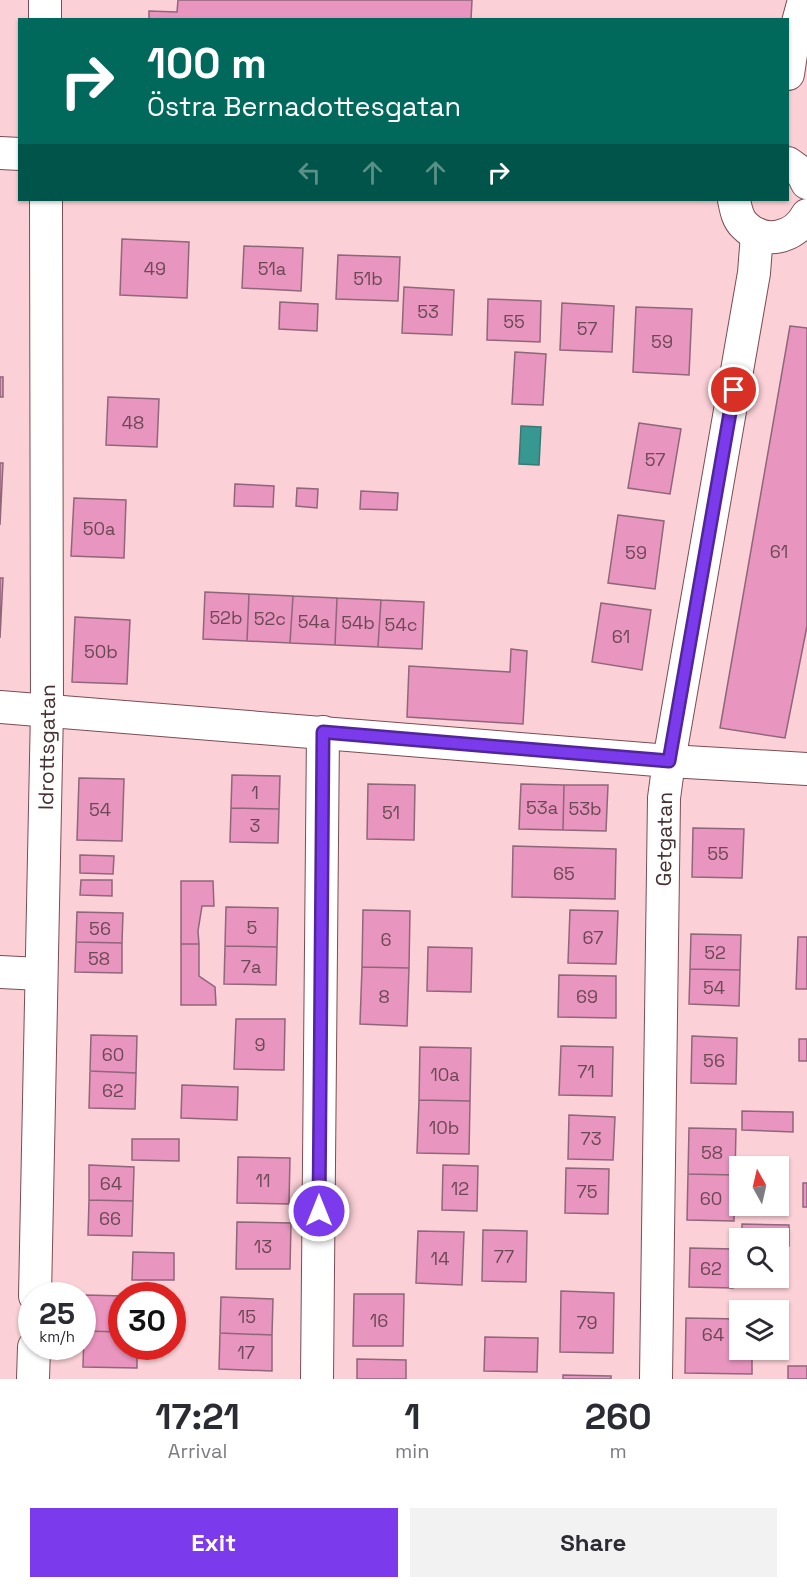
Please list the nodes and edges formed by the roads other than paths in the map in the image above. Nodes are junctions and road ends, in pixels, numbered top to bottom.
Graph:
1 (45, 0) edge
2 (804, 0) edge
3 (45, 18) edge
4 (789, 67) edge
5 (0, 153) edge
6 (18, 154) edge
7 (46, 201) edge
8 (734, 201) edge
9 (805, 221) edge
10 (757, 234) junction
11 (0, 707) edge
12 (46, 710) junction
13 (323, 732) junction
14 (669, 761) junction
15 (807, 770) edge
16 (0, 972) edge
17 (40, 974) junction
18 (34, 1282) edge
19 (34, 1360) edge
20 (33, 1379) edge
21 (317, 1379) edge
22 (656, 1379) edge

1 - 3 street
2 - 4 street
5 - 6 street
7 - 12 street, Idrottsgatan
8 - 10 street
9 - 10 street
10 - 14 street, Getgatan
11 - 12 street
12 - 13 street
12 - 17 street, Idrottsgatan
13 - 14 street
13 - 21 street
14 - 15 street
14 - 22 street, Getgatan
16 - 17 street
17 - 18 street, Idrottsgatan
19 - 20 street

